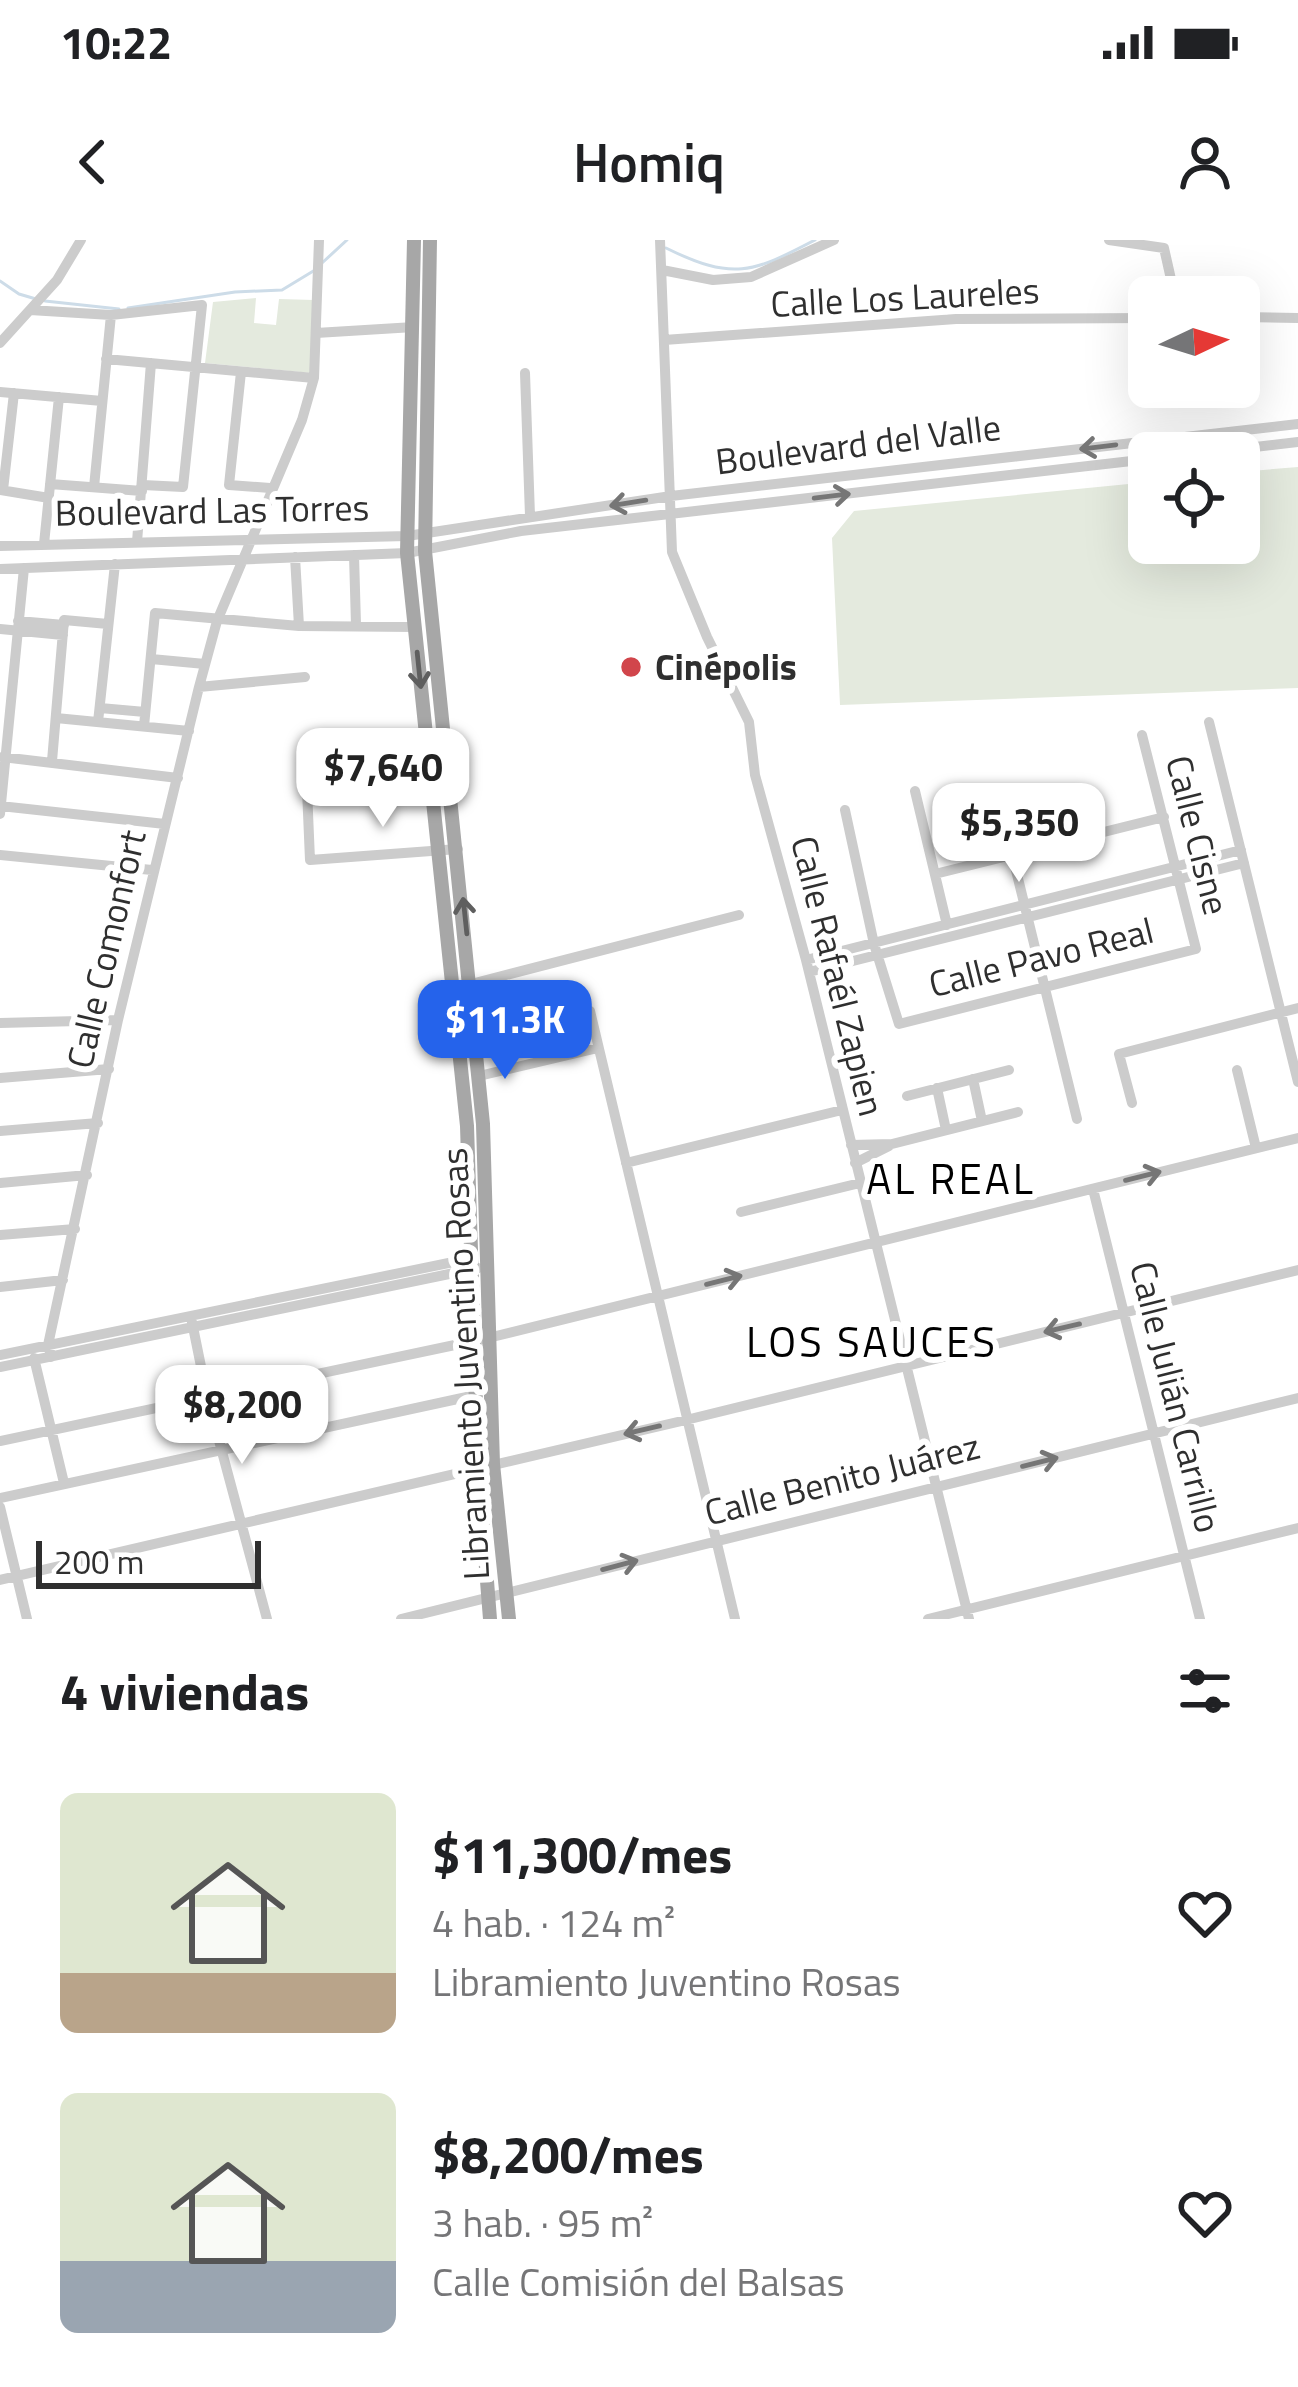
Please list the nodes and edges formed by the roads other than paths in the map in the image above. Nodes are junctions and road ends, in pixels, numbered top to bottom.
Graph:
1 (81, 240) edge
2 (319, 240) edge
3 (414, 240) edge
4 (430, 240) edge
5 (660, 240) edge
6 (834, 240) edge
7 (1109, 240) edge
8 (1162, 244) edge
9 (661, 264) junction
10 (1170, 276) edge
11 (35, 303) junction
12 (111, 315) junction
13 (1260, 317) edge
14 (1128, 318) edge
15 (1298, 318) edge
16 (430, 325) junction
17 (411, 328) junction
18 (316, 333) junction
19 (664, 340) junction
20 (0, 343) edge
21 (106, 359) junction
22 (151, 363) junction
23 (195, 367) junction
24 (241, 372) junction
25 (525, 373) dead end
26 (314, 378) junction
27 (7, 392) edge
28 (58, 397) junction
29 (102, 400) junction
30 (1298, 424) edge
31 (1298, 442) edge
32 (1260, 446) edge
33 (978, 460) junction
34 (1128, 461) edge
35 (981, 478) junction
36 (780, 483) junction
37 (94, 487) junction
38 (142, 488) junction
39 (271, 488) junction
40 (2, 490) edge
41 (49, 491) junction
42 (671, 496) junction
43 (782, 501) junction
44 (589, 509) junction
45 (672, 512) junction
46 (530, 516) junction
47 (578, 525) junction
48 (425, 532) junction
49 (407, 536) junction
50 (251, 537) junction
51 (137, 542) junction
52 (44, 544) junction
53 (0, 546) edge
54 (425, 550) junction
55 (407, 553) junction
56 (354, 555) junction
57 (295, 557) junction
58 (243, 560) junction
59 (115, 564) junction
60 (0, 568) edge
61 (23, 568) junction
62 (217, 621) junction
63 (108, 624) junction
64 (18, 625) junction
65 (356, 625) junction
66 (299, 626) junction
67 (64, 627) junction
68 (415, 627) junction
69 (0, 628) edge
70 (151, 659) junction
71 (205, 664) junction
72 (305, 677) dead end
73 (199, 687) junction
74 (100, 708) junction
75 (145, 712) junction
76 (56, 718) junction
77 (98, 722) junction
78 (1209, 722) dead end
79 (144, 726) junction
80 (189, 730) junction
81 (352, 735) dead end
82 (1142, 735) dead end
83 (2, 757) edge
84 (52, 761) junction
85 (178, 778) junction
86 (915, 791) dead end
87 (0, 808) edge
88 (845, 810) dead end
89 (1164, 817) junction
90 (164, 824) junction
91 (439, 849) junction
92 (458, 849) junction
93 (1012, 854) junction
94 (0, 855) edge
95 (1243, 857) junction
96 (152, 870) junction
97 (1177, 873) junction
98 (935, 874) junction
99 (1026, 913) junction
100 (739, 915) dead end
101 (947, 925) junction
102 (875, 949) junction
103 (1196, 949) joint
104 (808, 966) junction
105 (472, 984) junction
106 (1043, 986) junction
107 (1298, 1008) edge
108 (590, 1011) dead end
109 (1282, 1013) junction
110 (118, 1020) junction
111 (0, 1023) edge
112 (598, 1048) junction
113 (109, 1069) junction
114 (1010, 1070) dead end
115 (1237, 1070) dead end
116 (479, 1076) junction
117 (0, 1078) edge
118 (973, 1079) junction
119 (1298, 1082) edge
120 (937, 1088) junction
121 (907, 1096) dead end
122 (1132, 1103) dead end
123 (842, 1110) junction
124 (1018, 1112) dead end
125 (1077, 1119) dead end
126 (982, 1121) junction
127 (98, 1123) junction
128 (475, 1125) junction
129 (946, 1130) junction
130 (0, 1131) edge
131 (1298, 1138) edge
132 (892, 1144) junction
133 (851, 1145) junction
134 (1256, 1148) junction
135 (626, 1163) junction
136 (855, 1163) junction
137 (86, 1175) junction
138 (0, 1183) edge
139 (860, 1183) junction
140 (1093, 1189) junction
141 (741, 1213) dead end
142 (75, 1228) junction
143 (0, 1235) edge
144 (874, 1243) junction
145 (488, 1261) junction
146 (471, 1264) junction
147 (1298, 1270) edge
148 (63, 1280) junction
149 (0, 1287) edge
150 (658, 1296) junction
151 (1125, 1313) junction
152 (193, 1324) junction
153 (480, 1340) junction
154 (50, 1351) junction
155 (0, 1355) edge
156 (33, 1355) junction
157 (904, 1364) junction
158 (0, 1367) edge
159 (476, 1395) junction
160 (207, 1396) junction
161 (1298, 1398) edge
162 (686, 1420) junction
163 (50, 1430) junction
164 (1154, 1435) junction
165 (0, 1441) edge
166 (222, 1448) junction
167 (486, 1465) junction
168 (64, 1483) junction
169 (935, 1487) junction
170 (0, 1498) edge
171 (0, 1507) edge
172 (241, 1525) junction
173 (1298, 1528) edge
174 (716, 1540) junction
175 (1184, 1555) junction
176 (17, 1576) junction
177 (0, 1580) edge
178 (507, 1594) junction
179 (488, 1597) junction
180 (968, 1614) edge
181 (27, 1619) edge
182 (267, 1619) edge
183 (401, 1619) edge
184 (490, 1619) edge
185 (509, 1619) edge
186 (735, 1619) edge
187 (928, 1619) edge
188 (1200, 1619) edge

1 - 11 street
2 - 18 street, Calle Comonfort
3 - 17 main road, Libramiento Juventino Rosas
4 - 16 main road, Libramiento Juventino Rosas
5 - 9 street, Calle Rafaél Zapien
6 - 9 street
7 - 8 street
8 - 10 street
9 - 19 street, Calle Rafaél Zapien
11 - 12 street
11 - 20 street
12 - 21 street
12 - 23 street
13 - 15 street
14 - 19 street, Calle Los Laureles
16 - 17 street
16 - 48 main road, Libramiento Juventino Rosas
17 - 18 street
17 - 49 main road, Libramiento Juventino Rosas
18 - 26 street, Calle Comonfort
19 - 42 street, Calle Rafaél Zapien
21 - 22 street
21 - 29 street
22 - 23 street
22 - 38 street
23 - 24 street
23 - 38 street
24 - 26 street
24 - 39 street
25 - 46 street
26 - 39 street, Calle Comonfort
27 - 28 street
27 - 40 street
28 - 29 street
28 - 41 street
29 - 37 street
30 -> 33 street, Boulevard del Valle
31 - 32 street
33 - 35 street
33 - 36 street, Boulevard del Valle
34 - 35 street, Boulevard del Valle
43 -> 35 street, Boulevard del Valle
36 - 42 street, Boulevard del Valle
36 - 43 street
37 - 38 street
37 - 41 street
38 - 51 street
39 - 50 street, Calle Comonfort
40 - 41 street
41 - 52 street
42 -> 44 street, Boulevard del Valle
42 - 45 street, Calle Rafaél Zapien
43 - 45 street, Boulevard del Valle
44 - 46 street, Boulevard del Valle
44 - 47 street
45 - 47 street, Boulevard del Valle
45 - 104 street, Calle Rafaél Zapien
46 - 48 street, Boulevard del Valle
47 - 54 street, Boulevard del Valle
48 - 49 street, Boulevard Las Torres
48 - 54 main road, Libramiento Juventino Rosas
49 - 50 street, Boulevard Las Torres
49 - 55 main road, Libramiento Juventino Rosas
50 - 51 street, Boulevard Las Torres
50 - 58 street, Calle Comonfort
51 - 52 street, Boulevard Las Torres
52 - 53 street, Boulevard Las Torres
54 - 55 street, Boulevard Las Torres
54 - 92 main road, Libramiento Juventino Rosas
55 - 56 street, Boulevard Las Torres
55 - 68 main road, Libramiento Juventino Rosas
56 - 57 street, Boulevard Las Torres
56 - 65 street
57 - 58 street, Boulevard Las Torres
57 - 66 street
58 - 59 street, Boulevard Las Torres
58 - 62 street, Calle Comonfort
59 - 61 street, Boulevard Las Torres
59 - 63 street
60 - 61 street, Boulevard Las Torres
61 - 64 street
62 - 66 street
62 - 70 street
62 - 71 street, Calle Comonfort
63 - 67 street
63 - 74 street
64 - 67 street
64 - 69 street
64 - 83 street
65 - 66 street
65 - 68 street
67 - 76 street
68 -> 91 main road, Libramiento Juventino Rosas
70 - 71 street
70 - 75 street
71 - 73 street, Calle Comonfort
72 - 73 street
73 - 80 street, Calle Comonfort
74 - 75 street
74 - 77 street
75 - 79 street
76 - 77 street
76 - 84 street
77 - 79 street
78 - 95 street
79 - 80 street
80 - 85 street, Calle Comonfort
81 - 91 street
82 - 89 street, Calle Cisne
83 - 84 street
83 - 87 street
84 - 85 street
85 - 90 street, Calle Comonfort
86 - 98 street
87 - 90 street
88 - 102 street
89 - 93 street
89 - 97 street, Calle Cisne
90 - 96 street, Calle Comonfort
91 - 92 street
91 - 128 main road, Libramiento Juventino Rosas
105 -> 92 main road, Libramiento Juventino Rosas
93 - 98 street
93 - 99 street
94 - 96 street
95 - 97 street
95 - 109 street
96 - 110 street, Calle Comonfort
97 - 99 street
97 - 103 street, Calle Cisne
98 - 101 street
99 - 101 street
99 - 102 street
99 - 106 street
100 - 105 street
101 - 102 street
102 - 104 street
102 - 106 street, Calle Pavo Real
103 - 106 street, Calle Pavo Real
104 - 123 street, Calle Rafaél Zapien
105 - 116 main road, Libramiento Juventino Rosas
106 - 125 street
107 - 109 street
108 - 112 street
109 - 119 street
109 - 122 street
110 - 111 street
110 - 113 street, Calle Comonfort
112 - 116 street
112 - 135 street
113 - 117 street
113 - 127 street, Calle Comonfort
114 - 118 street
115 - 134 street
116 - 128 main road, Libramiento Juventino Rosas
118 - 120 street
118 - 126 street
120 - 121 street
120 - 129 street
123 - 133 street, Calle Rafaél Zapien
123 - 135 street
124 - 126 street
126 - 129 street
127 - 130 street
127 - 137 street, Calle Comonfort
128 - 145 main road, Libramiento Juventino Rosas
128 - 146 main road, Libramiento Juventino Rosas
129 - 132 street
131 - 134 street
132 - 133 street
132 - 136 street
133 - 136 street, Calle Rafaél Zapien
140 -> 134 street
135 - 150 street
136 - 139 street, Calle Rafaél Zapien
137 - 138 street
137 - 142 street, Calle Comonfort
139 - 141 street
139 - 144 street, Calle Rafaél Zapien
140 - 144 street
140 - 151 street, Calle Julián Carrillo
142 - 143 street
142 - 148 street, Calle Comonfort
150 -> 144 street
144 - 157 street, Calle Rafaél Zapien
145 - 146 street
145 - 153 main road, Libramiento Juventino Rosas
146 - 152 street
146 - 153 main road, Libramiento Juventino Rosas
147 - 151 street
148 - 149 street
148 - 154 street, Calle Comonfort
150 - 153 street
150 - 162 street
151 -> 157 street
151 - 164 street, Calle Julián Carrillo
152 - 154 street
152 - 160 street
153 - 159 main road, Libramiento Juventino Rosas
153 - 160 street
153 - 167 main road, Libramiento Juventino Rosas
154 - 156 street
155 - 156 street
156 - 158 street
156 - 163 street
157 - 162 street
157 - 169 street, Calle Rafaél Zapien
159 - 166 street
159 - 167 main road, Libramiento Juventino Rosas
160 - 163 street
160 - 166 street
161 - 164 street, Calle Benito Juárez
162 -> 167 street
162 - 174 street
163 - 165 street
163 - 168 street
169 -> 164 street, Calle Benito Juárez
164 - 175 street, Calle Julián Carrillo
166 - 168 street
166 - 172 street
167 - 172 street
167 - 178 main road, Libramiento Juventino Rosas
167 - 179 main road, Libramiento Juventino Rosas
168 - 170 street
169 - 174 street, Calle Benito Juárez
169 - 180 street, Calle Rafaél Zapien
171 - 176 street
172 - 176 street
172 - 182 street
173 - 175 street
178 -> 174 street, Calle Benito Juárez
174 - 186 street
175 - 180 street
175 - 188 street, Calle Julián Carrillo
176 - 177 street
176 - 181 street
178 - 179 street, Calle Benito Juárez
178 - 185 main road, Libramiento Juventino Rosas
179 - 183 street, Calle Benito Juárez
179 - 184 main road, Libramiento Juventino Rosas
180 - 187 street

